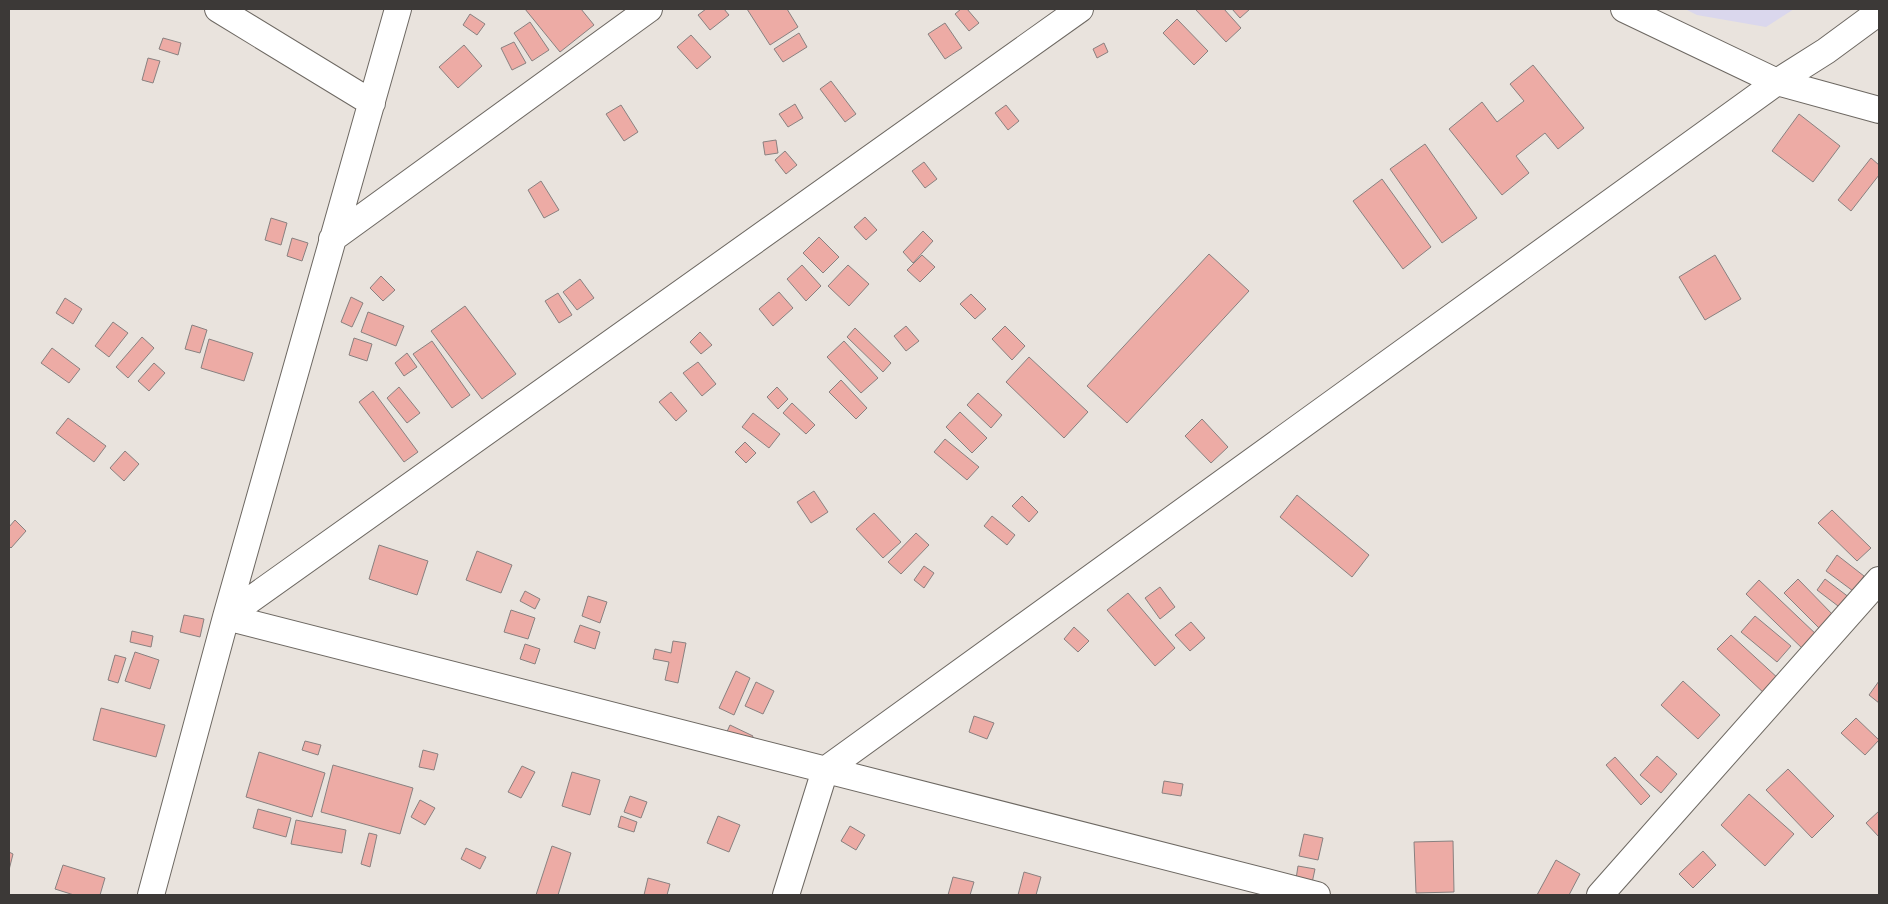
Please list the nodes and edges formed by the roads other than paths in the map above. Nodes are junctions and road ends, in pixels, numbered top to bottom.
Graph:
1 (218, 9) edge
2 (398, 9) edge
3 (649, 9) edge
4 (1080, 9) edge
5 (1624, 9) edge
6 (1879, 12) edge
7 (1777, 82) junction
8 (372, 103) junction
9 (1879, 110) edge
10 (332, 239) junction
11 (1879, 580) edge
12 (226, 618) junction
13 (825, 770) junction
14 (151, 895) edge
15 (786, 895) edge
16 (1317, 895) edge
17 (1600, 895) edge

1 - 8 street
2 - 8 street
3 - 10 street
4 - 12 street
5 - 7 street
6 - 7 street
7 - 9 street
7 - 13 street
8 - 10 street
10 - 12 street
11 - 17 street
12 - 13 street
12 - 14 street
13 - 15 street
13 - 16 street

